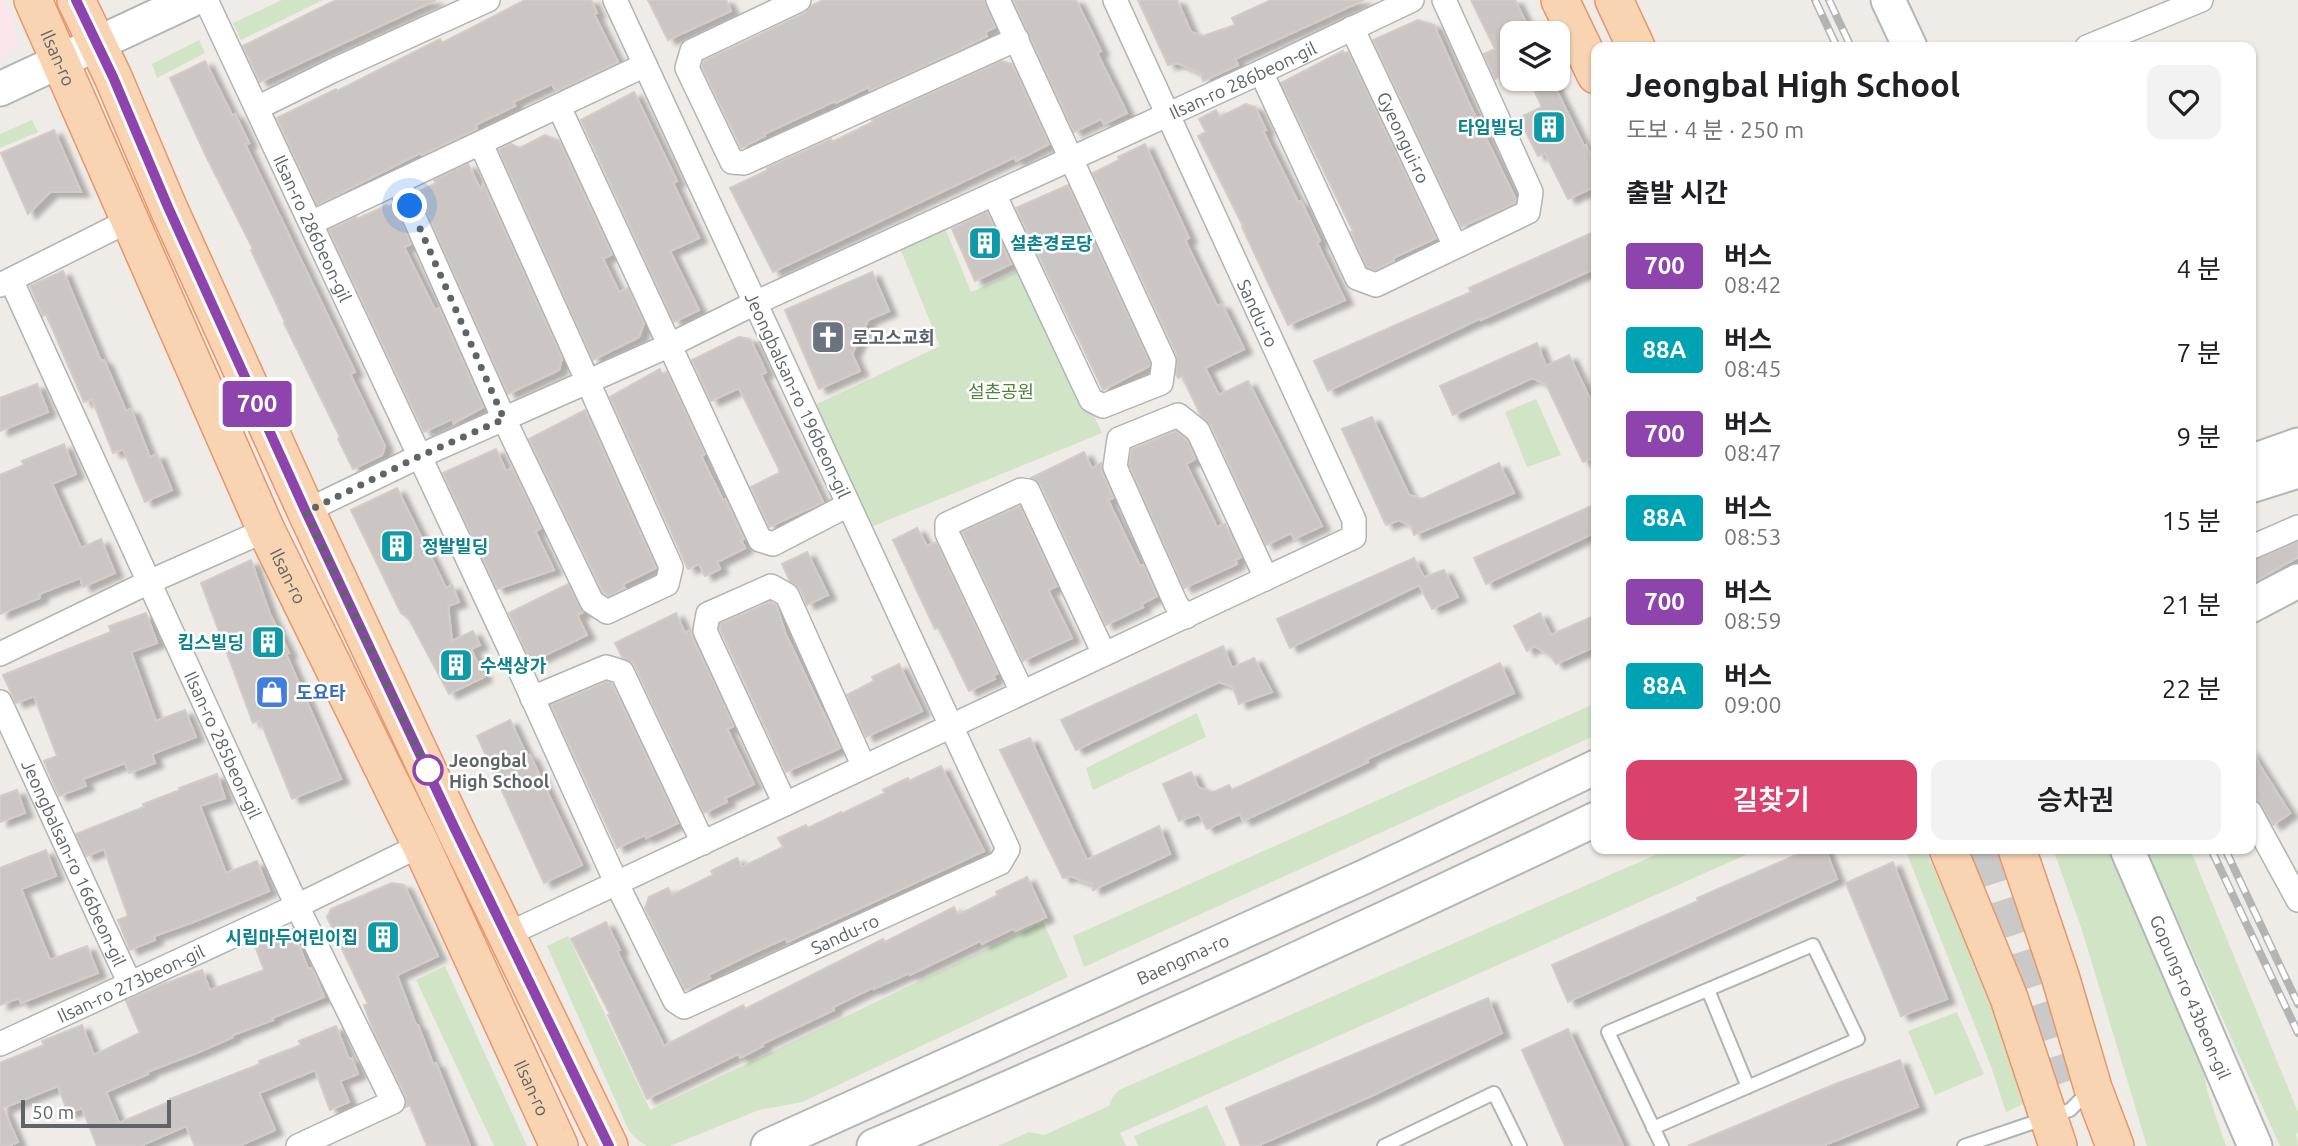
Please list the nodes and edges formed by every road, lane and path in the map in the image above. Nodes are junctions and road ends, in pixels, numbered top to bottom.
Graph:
1 (33, 0) edge
2 (76, 0) edge
3 (191, 0) edge
4 (206, 0) edge
5 (488, 0) edge
6 (615, 0) edge
7 (799, 0) edge
8 (998, 0) edge
9 (1115, 0) edge
10 (1412, 0) edge
11 (1444, 0) edge
12 (1560, 0) edge
13 (1585, 0) edge
14 (1614, 0) edge
15 (1630, 0) edge
16 (1888, 0) edge
17 (2201, 0) edge
18 (1352, 28) junction
19 (1017, 39) junction
20 (1606, 42) edge
21 (1634, 42) edge
22 (1649, 42) edge
23 (1908, 42) edge
24 (2099, 42) edge
25 (98, 45) junction
26 (60, 63) junction
27 (645, 65) junction
28 (1591, 65) edge
29 (1261, 72) junction
30 (0, 89) edge
31 (559, 107) junction
32 (257, 108) junction
33 (1166, 114) junction
34 (481, 144) junction
35 (1071, 159) junction
36 (399, 183) junction
37 (994, 194) junction
38 (130, 220) junction
39 (311, 223) junction
40 (1455, 246) junction
41 (6, 282) edge
42 (755, 303) junction
43 (668, 346) junction
44 (588, 381) junction
45 (504, 419) junction
46 (2298, 445) edge
47 (420, 456) junction
48 (2256, 460) edge
49 (2298, 471) edge
50 (2256, 484) edge
51 (848, 505) junction
52 (306, 512) junction
53 (2298, 527) edge
54 (266, 530) junction
55 (2256, 545) edge
56 (1265, 579) junction
57 (2298, 581) edge
58 (149, 582) junction
59 (2256, 603) edge
60 (1186, 617) junction
61 (0, 654) edge
62 (1104, 654) junction
63 (523, 677) joint
64 (1021, 692) junction
65 (532, 698) junction
66 (0, 702) edge
67 (950, 726) junction
68 (864, 767) junction
69 (1591, 770) edge
70 (785, 804) junction
71 (1591, 821) edge
72 (2256, 823) edge
73 (703, 843) junction
74 (421, 845) junction
75 (1950, 854) edge
76 (2019, 854) edge
77 (2129, 854) edge
78 (617, 882) junction
79 (2298, 900) edge
80 (297, 906) junction
81 (506, 935) junction
82 (130, 984) junction
83 (1708, 990) junction
84 (0, 1044) edge
85 (1748, 1087) junction
86 (2093, 1088) junction
87 (1653, 1128) junction
88 (2053, 1131) edge
89 (298, 1146) edge
90 (559, 1146) edge
91 (609, 1146) edge
92 (768, 1146) edge
93 (874, 1146) edge
94 (1384, 1146) edge
95 (1520, 1146) edge
96 (1662, 1146) edge
97 (1964, 1146) edge
98 (2115, 1146) edge
99 (2255, 1146) edge

1 - 26 main road, Ilsan-ro
2 - 25 main road
3 - 25 main road
4 - 32 street, Ilsan-ro 286beon-gil
5 - 32 street
6 - 27 street, Jeongbalsan-ro 196beon-gil
7 - 19 street
8 - 19 street
9 - 33 street, Sandu-ro
10 - 18 street, Ilsan-ro 286beon-gil
11 - 40 street
12 - 28 main road
13 - 20 main road
14 - 21 main road
15 - 22 main road
16 - 23 main road
17 - 24 street
18 - 29 street, Ilsan-ro 286beon-gil
18 - 40 street, Gyeongui-ro
19 - 35 street
25 - 26 main road
25 - 52 main road
26 - 30 main road
26 - 38 main road, Ilsan-ro
27 - 31 street
27 - 42 street, Jeongbalsan-ro 196beon-gil
29 - 33 street, Ilsan-ro 286beon-gil
29 - 40 street
31 - 34 street
31 - 43 street
32 - 39 street, Ilsan-ro 286beon-gil
33 - 35 street, Ilsan-ro 286beon-gil
33 - 56 street, Sandu-ro
34 - 36 street
34 - 44 street
35 - 37 street, Ilsan-ro 286beon-gil
35 - 37 street
36 - 39 street
36 - 45 street
37 - 42 street, Ilsan-ro 286beon-gil
38 - 41 street
38 - 54 main road, Ilsan-ro
39 - 47 street, Ilsan-ro 286beon-gil
41 - 58 street, Ilsan-ro 285beon-gil
42 - 43 street, Ilsan-ro 286beon-gil
42 - 51 street, Jeongbalsan-ro 196beon-gil
43 - 44 street, Ilsan-ro 286beon-gil
43 - 51 street
44 - 45 street, Ilsan-ro 286beon-gil
44 - 45 street
45 - 47 street, Ilsan-ro 286beon-gil
46 - 48 main road
47 - 52 street, Ilsan-ro 286beon-gil
47 - 63 street, Ilsan-ro 286beon-gil
49 - 50 main road
51 - 67 street, Jeongbalsan-ro 196beon-gil
52 - 81 main road
53 - 55 street
54 - 58 street
54 - 74 main road, Ilsan-ro
56 - 60 street, Sandu-ro
56 - 60 street
57 - 59 main road
58 - 61 street
58 - 80 street, Ilsan-ro 285beon-gil
60 - 62 street, Sandu-ro
62 - 64 street, Sandu-ro
62 - 64 street
63 - 65 street, Sandu-ro
64 - 67 street, Sandu-ro
65 - 73 street
65 - 78 street, Sandu-ro
66 - 82 street, Jeongbalsan-ro 166beon-gil
67 - 68 street, Sandu-ro
67 - 78 street, Sandu-ro
68 - 70 street, Sandu-ro
68 - 70 street
69 - 92 main road, Baengma-ro
70 - 73 street, Sandu-ro
71 - 93 main road
72 - 79 street
73 - 78 street, Sandu-ro
74 - 80 street, Ilsan-ro 273beon-gil
74 - 90 main road, Ilsan-ro
75 - 88 main road
76 - 86 main road
77 - 99 main road, Gopung-ro 43beon-gil
78 - 81 street, Sandu-ro
80 - 82 street, Ilsan-ro 273beon-gil
80 - 89 street
81 - 91 main road
82 - 84 street, Ilsan-ro 273beon-gil
83 - 85 lane
83 - 85 lane
83 - 87 lane
85 - 87 lane
86 - 88 lane
86 - 98 main road
87 - 96 lane
88 - 97 lane
94 - 95 lane

